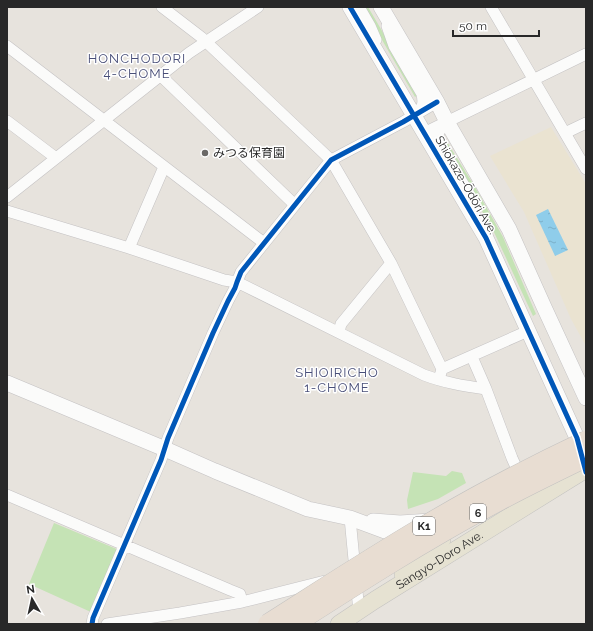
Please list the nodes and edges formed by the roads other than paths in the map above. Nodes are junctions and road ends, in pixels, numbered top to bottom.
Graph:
1 (162, 7) edge
2 (258, 7) edge
3 (350, 7) edge
4 (359, 7) edge
5 (380, 7) edge
6 (491, 7) edge
7 (244, 11) edge
8 (206, 41) junction
9 (7, 46) edge
10 (586, 54) edge
11 (388, 71) junction
12 (160, 75) junction
13 (533, 79) junction
14 (437, 102) junction
15 (414, 115) junction
16 (103, 120) junction
17 (7, 121) edge
18 (447, 122) junction
19 (586, 123) edge
20 (424, 133) junction
21 (565, 133) junction
22 (56, 158) junction
23 (331, 160) junction
24 (164, 167) junction
25 (586, 169) edge
26 (7, 197) edge
27 (295, 205) junction
28 (7, 211) edge
29 (486, 238) junction
30 (264, 243) junction
31 (129, 248) junction
32 (391, 264) junction
33 (237, 282) junction
34 (528, 331) junction
35 (339, 332) junction
36 (472, 356) junction
37 (442, 369) junction
38 (438, 380) junction
39 (7, 383) edge
40 (486, 389) junction
41 (586, 398) edge
42 (583, 437) edge
43 (165, 449) junction
44 (586, 457) edge
45 (586, 470) edge
46 (522, 480) junction
47 (7, 495) edge
48 (481, 510) junction
49 (350, 518) junction
50 (124, 545) junction
51 (431, 548) junction
52 (460, 548) junction
53 (355, 574) junction
54 (375, 600) junction
55 (242, 602) junction
56 (359, 612) junction
57 (92, 624) edge
58 (107, 624) edge
59 (268, 624) edge
60 (294, 624) edge
61 (339, 624) edge

1 - 8 street
2 - 7 street
3 - 11 street, Shiokaze-Ōdōri Ave.
4 - 11 street
5 - 14 street, Shiokaze-Ōdōri Ave.
5 - 15 street
6 - 13 street
7 - 8 street
8 - 12 street
8 - 23 street
9 - 16 street
10 - 13 street
11 - 15 street, Shiokaze-Ōdōri Ave.
12 - 16 street
12 - 27 street
13 - 18 street
13 - 21 street
14 - 15 street
14 - 18 street, Shiokaze-Ōdōri Ave.
15 - 20 street, Shiokaze-Ōdōri Ave.
15 - 23 street
16 - 22 street
16 - 24 street
17 - 22 street
18 - 20 street
18 - 29 street
18 - 41 street, Shiokaze-Ōdōri Ave.
19 - 21 street
20 - 29 street, Shiokaze-Ōdōri Ave.
21 - 25 street
22 - 26 street
23 - 27 street
23 - 32 street
24 - 30 street
24 - 31 street
27 - 30 street
28 - 31 street
29 - 34 street, Shiokaze-Ōdōri Ave.
30 - 33 street
31 - 33 street
32 - 35 street
32 - 37 street
33 - 35 street
33 - 43 street
34 - 36 street
34 - 42 street, Shiokaze-Ōdōri Ave.
35 - 38 street
36 - 37 street
36 - 40 street
37 - 38 street
38 - 40 street
39 - 43 street
40 - 46 street
42 - 45 street, Shiokaze-Ōdōri Ave.
42 - 46 main road, Sangyo-Doro Ave. / 6
42 - 59 highway, K1, bridge
43 - 49 street
43 - 50 street
44 - 60 highway, K1, bridge
45 - 52 main road, Sangyo-Doro Ave. / 6
46 - 48 main road, Sangyo-Doro Ave. / 6
47 - 50 street
48 - 49 street
48 - 51 main road, Sangyo-Doro Ave. / 6
49 - 51 street
49 - 53 street
50 - 55 street
50 - 57 street
51 - 52 street
51 - 54 main road, Sangyo-Doro Ave. / 6
52 - 54 main road, Sangyo-Doro Ave. / 6
53 - 55 street
53 - 56 street
54 - 56 main road, Sangyo-Doro Ave. / 6
55 - 58 street
56 - 61 main road, Sangyo-Doro Ave. / 6

